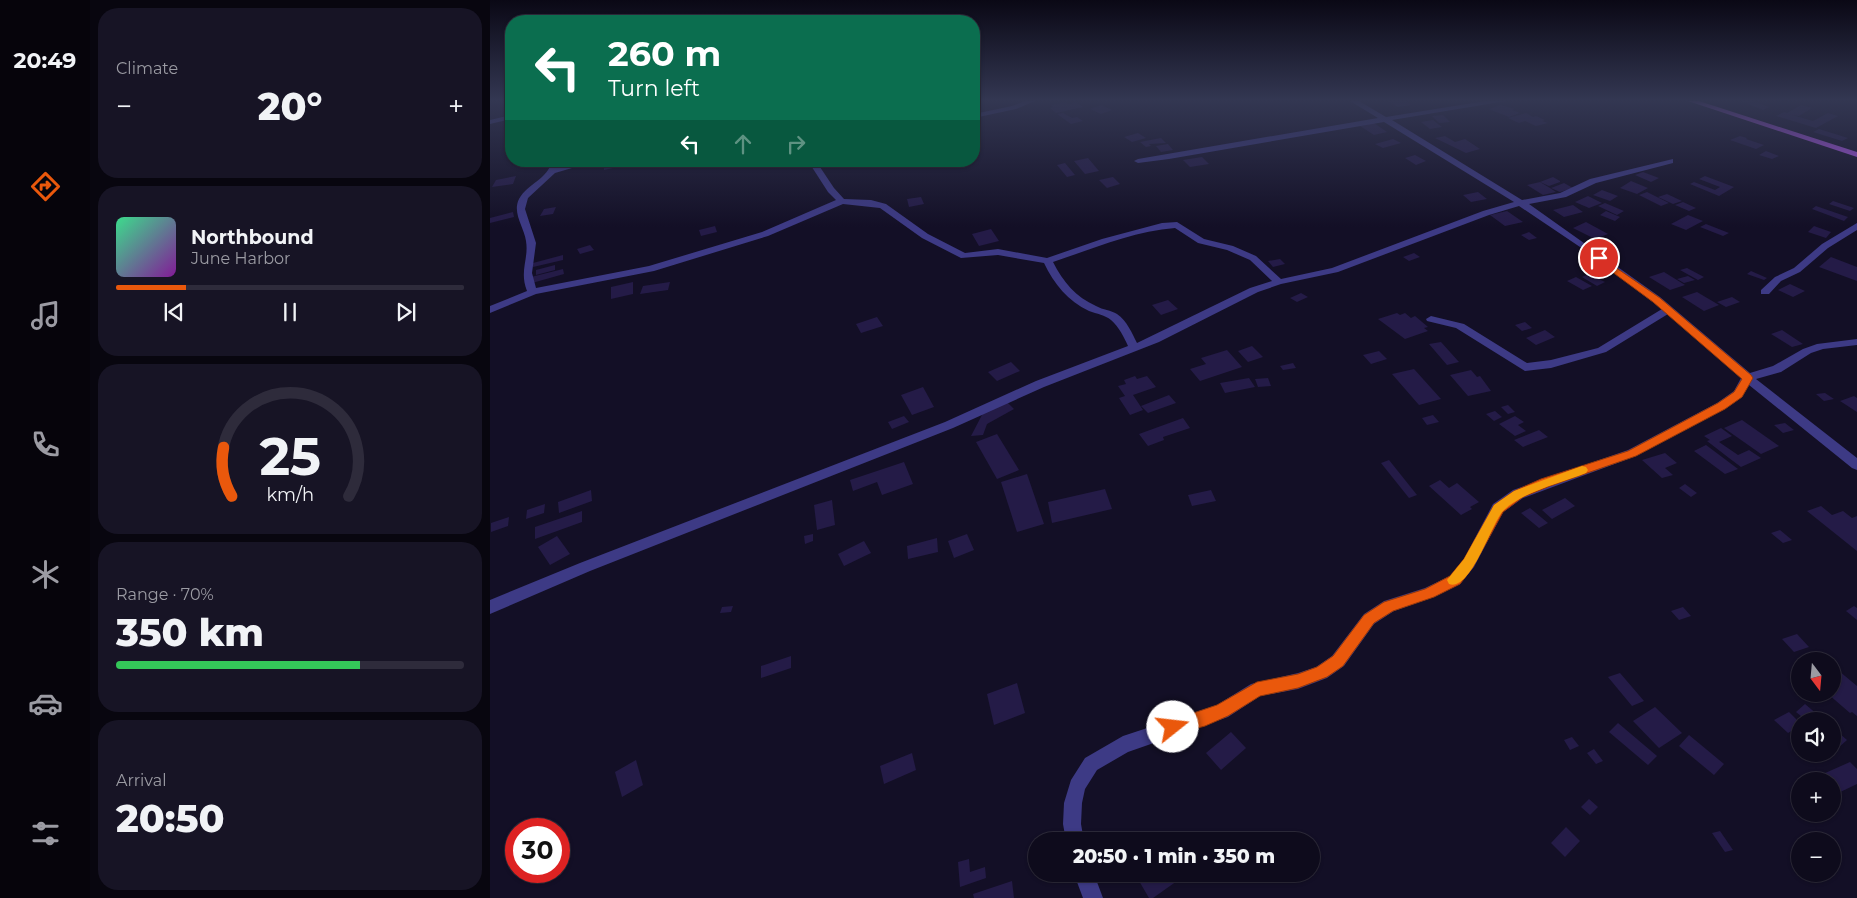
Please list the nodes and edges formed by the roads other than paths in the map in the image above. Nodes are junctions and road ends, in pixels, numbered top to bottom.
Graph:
1 (1255, 143) edge
2 (1428, 143) edge
3 (1819, 143) edge
4 (1857, 155) edge
5 (1138, 161) dead end
6 (1670, 161) dead end
7 (555, 167) edge
8 (816, 167) edge
9 (842, 201) junction
10 (1520, 203) junction
11 (1857, 226) edge
12 (1048, 261) junction
13 (1279, 282) junction
14 (533, 292) junction
15 (1765, 292) dead end
16 (490, 310) edge
17 (1668, 310) junction
18 (1431, 319) dead end
19 (1857, 342) edge
20 (1134, 348) junction
21 (1747, 378) junction
22 (1857, 465) edge
23 (490, 607) edge
24 (1073, 832) edge
25 (1087, 882) edge
26 (1093, 898) edge

1 - 5 street
2 - 10 street
3 - 4 main road
6 - 10 street
7 - 14 street
8 - 9 street
9 - 12 street
9 - 14 street
10 - 13 street
10 - 17 street
11 - 15 street
12 - 13 street
12 - 20 street
13 - 20 street
14 - 16 street
17 - 18 street
17 - 21 street
19 - 21 street
20 - 23 street
21 - 22 street
21 - 24 street
25 - 26 street

